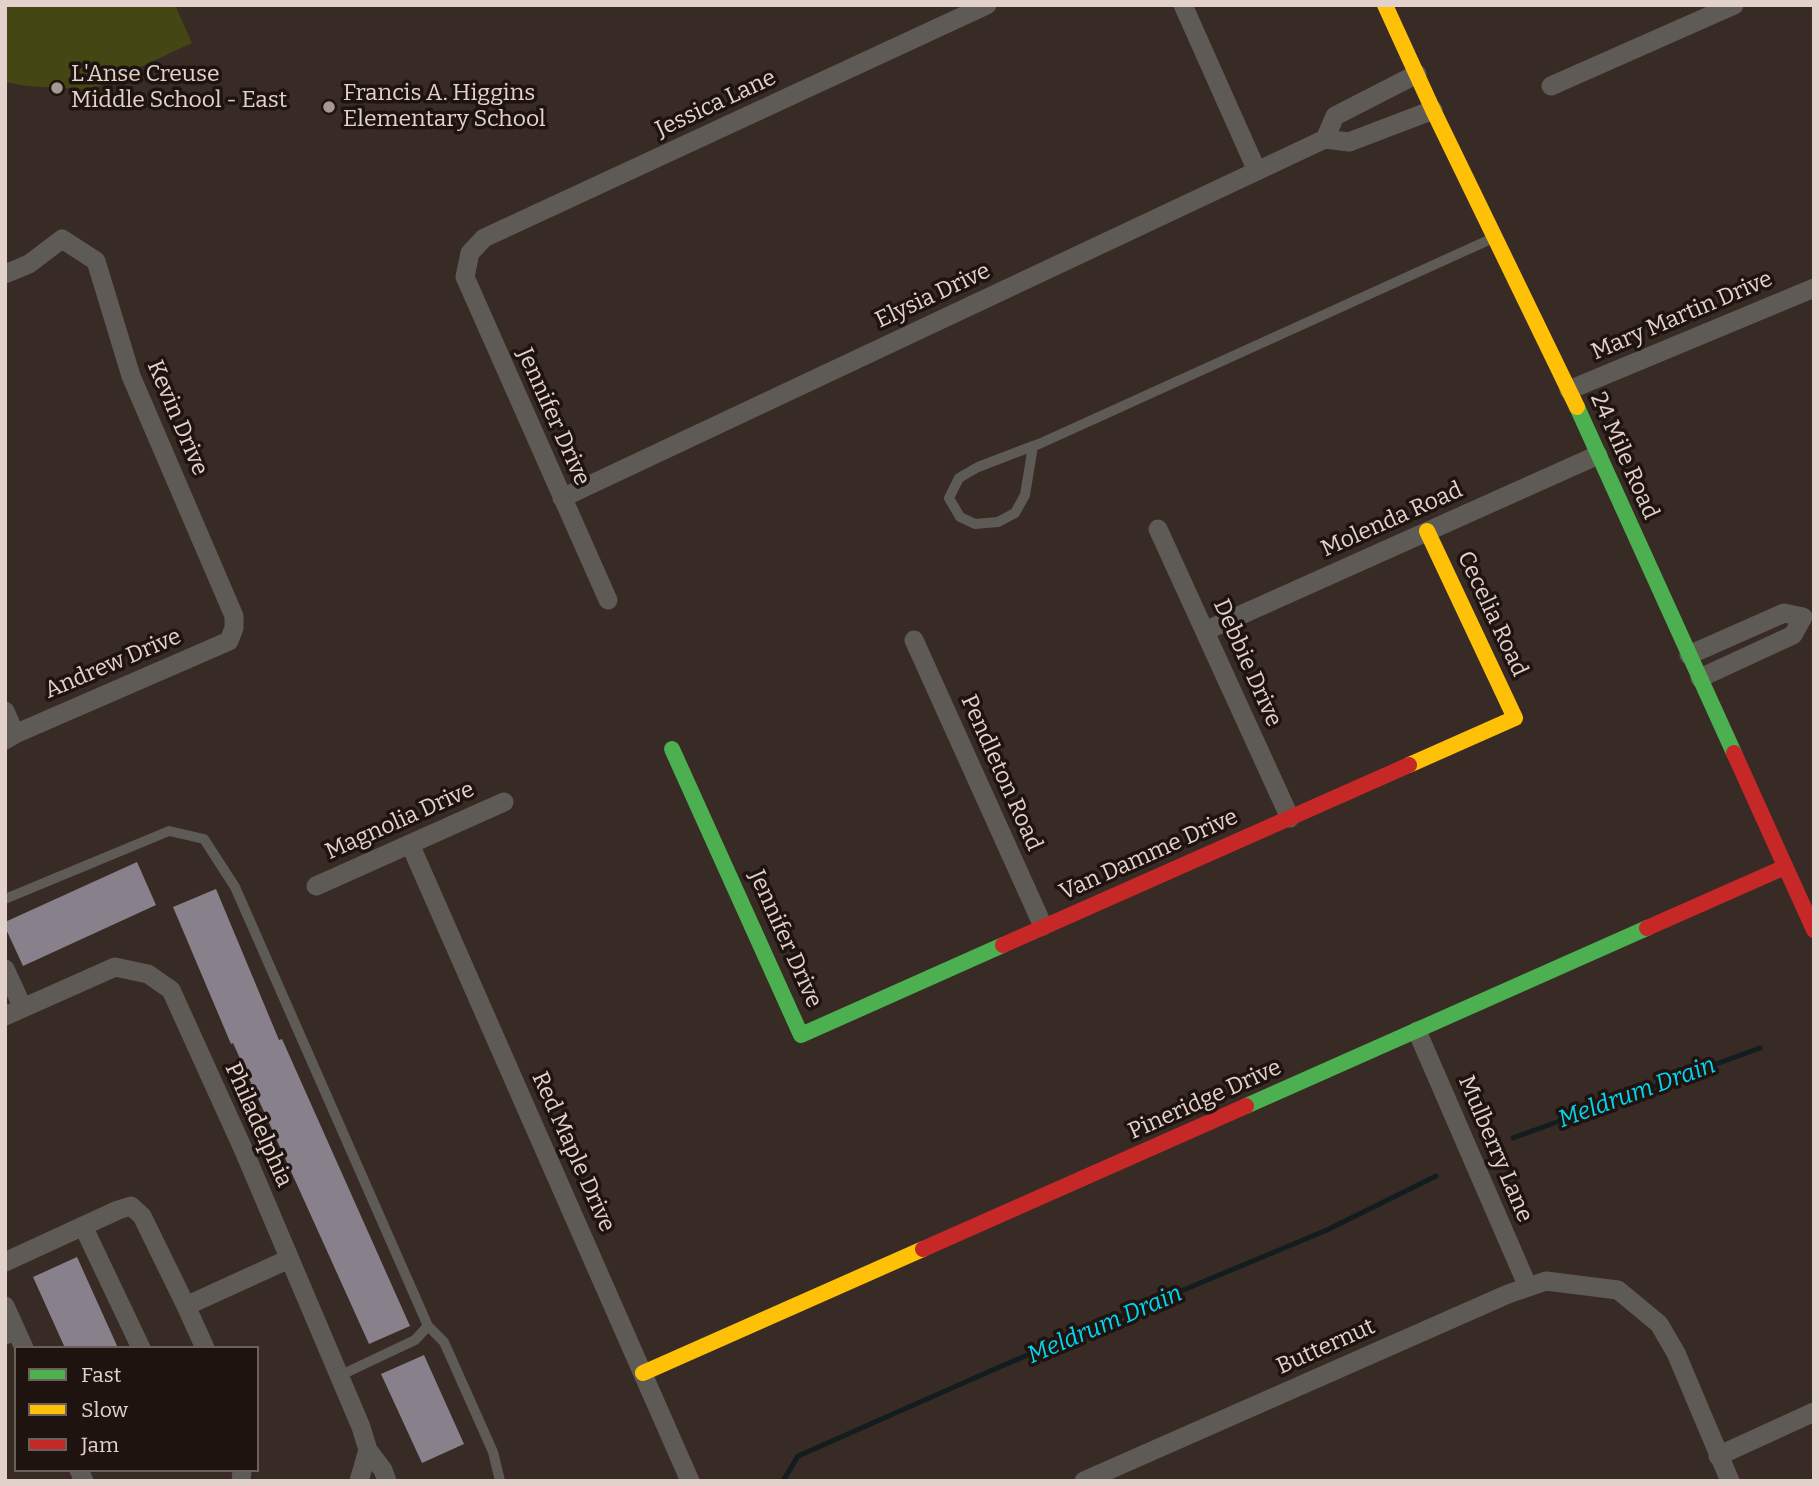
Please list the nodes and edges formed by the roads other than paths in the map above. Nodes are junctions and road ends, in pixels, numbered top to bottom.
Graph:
1 (987, 5) edge
2 (1183, 5) edge
3 (1385, 5) edge
4 (1734, 5) edge
5 (1417, 74) junction
6 (1551, 86) dead end
7 (1433, 110) junction
8 (1325, 139) junction
9 (1256, 171) junction
10 (1495, 237) junction
11 (470, 253) joint
12 (5, 274) edge
13 (1814, 288) edge
14 (1569, 390) junction
15 (1033, 446) junction
16 (1598, 455) junction
17 (562, 498) junction
18 (1158, 529) dead end
19 (1427, 530) junction
20 (608, 600) dead end
21 (1808, 614) edge
22 (234, 628) joint
23 (1205, 631) junction
24 (914, 640) dead end
25 (1689, 655) junction
26 (1700, 678) junction
27 (5, 710) edge
28 (1515, 718) joint
29 (10, 737) edge
30 (672, 749) dead end
31 (503, 802) dead end
32 (1290, 818) junction
33 (410, 844) junction
34 (1785, 867) junction
35 (316, 886) dead end
36 (5, 900) edge
37 (1043, 926) junction
38 (1814, 930) edge
39 (5, 969) edge
40 (14, 1012) edge
41 (1417, 1031) junction
42 (801, 1035) joint
43 (83, 1226) junction
44 (289, 1259) junction
45 (5, 1262) edge
46 (1528, 1287) junction
47 (5, 1306) edge
48 (186, 1306) junction
49 (428, 1326) junction
50 (16, 1341) edge
51 (140, 1346) edge
52 (204, 1346) edge
53 (643, 1373) junction
54 (339, 1376) junction
55 (1814, 1412) edge
56 (368, 1450) junction
57 (1718, 1456) junction
58 (359, 1481) edge
59 (387, 1481) edge
60 (500, 1481) edge
61 (690, 1481) edge
62 (1084, 1481) edge
63 (1730, 1481) edge

1 - 11 street, Jessica Lane
2 - 9 street
3 - 5 street, 24 Mile Road
4 - 6 street
5 - 7 street, 24 Mile Road
5 - 8 street
7 - 8 street, Elysia Drive
7 - 10 street, 24 Mile Road
8 - 9 street, Elysia Drive
9 - 17 street, Elysia Drive
10 - 14 street, 24 Mile Road
10 - 15 lane
11 - 17 street, Jennifer Drive
12 - 22 street, Kevin Drive
13 - 14 street, Mary Martin Drive
14 - 16 street, 24 Mile Road
15 - 15 lane
16 - 19 street, Molenda Road
16 - 25 street, 24 Mile Road
17 - 20 street, Jennifer Drive
18 - 23 street, Debbie Drive
19 - 23 street, Molenda Road
19 - 28 street, Cecelia Road
21 - 25 street
21 - 26 street
22 - 29 street, Andrew Drive
23 - 32 street, Debbie Drive
24 - 37 street, Pendleton Road
25 - 26 street, 24 Mile Road
26 - 34 street, 24 Mile Road
27 - 29 street
28 - 32 street, Van Damme Drive
30 - 42 street, Jennifer Drive
31 - 33 street, Magnolia Drive
32 - 37 street, Van Damme Drive
33 - 35 street, Magnolia Drive
33 - 53 street, Red Maple Drive
34 - 38 street, 24 Mile Road
34 - 41 street, Pineridge Drive
36 - 49 lane
37 - 42 street, Van Damme Drive
39 - 40 street
40 - 44 street, Philadelphia
41 - 46 street, Mulberry Lane
41 - 53 street, Pineridge Drive
43 - 45 street
43 - 48 street
43 - 51 street
44 - 48 street
44 - 54 street, Philadelphia
46 - 57 street, Butternut
46 - 62 street, Butternut
47 - 50 street
48 - 52 street
49 - 54 lane
49 - 60 lane
53 - 61 street, Red Maple Drive
54 - 56 street, Philadelphia
55 - 57 street
56 - 58 street
56 - 59 street, Philadelphia
57 - 63 street, Butternut

